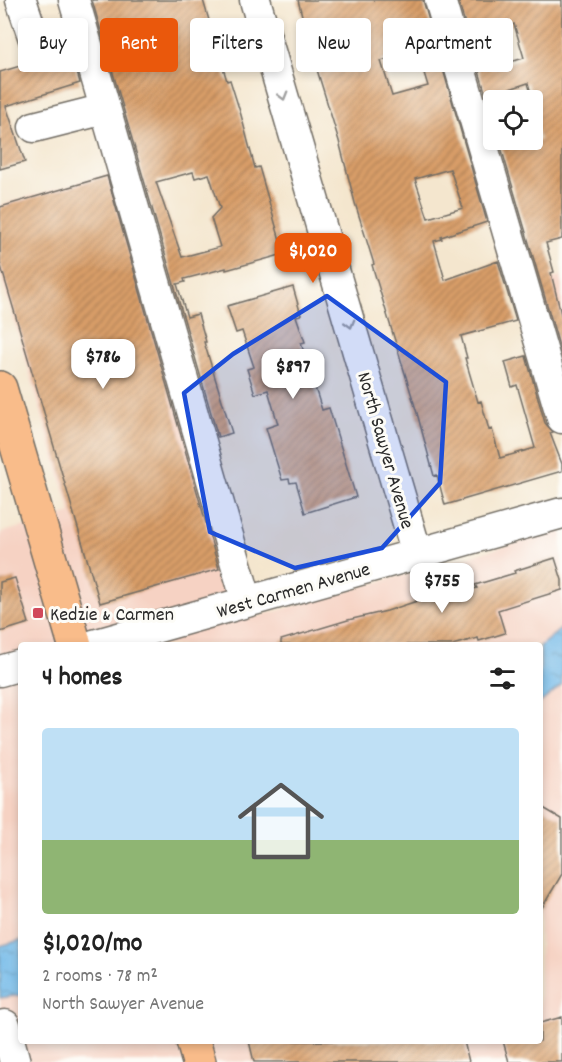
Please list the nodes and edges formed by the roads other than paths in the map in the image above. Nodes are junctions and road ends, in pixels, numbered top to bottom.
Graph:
1 (21, 0) edge
2 (74, 0) edge
3 (255, 0) edge
4 (440, 0) edge
5 (27, 18) edge
6 (105, 109) junction
7 (34, 127) dead end
8 (0, 388) edge
9 (562, 418) edge
10 (562, 513) edge
11 (417, 554) junction
12 (247, 602) junction
13 (74, 642) edge
14 (105, 642) edge
15 (18, 666) edge
16 (0, 671) edge
17 (2, 1025) edge
18 (194, 1044) edge
19 (15, 1062) edge
20 (199, 1062) edge

1 - 5 street
2 - 6 street
3 -> 11 street, North Sawyer Avenue
4 - 9 street
6 - 7 street
6 - 12 street
8 - 13 main road
10 - 11 street, West Carmen Avenue
11 - 12 street, West Carmen Avenue
12 - 14 street, West Carmen Avenue
15 - 16 street
17 - 19 street
18 - 20 main road

